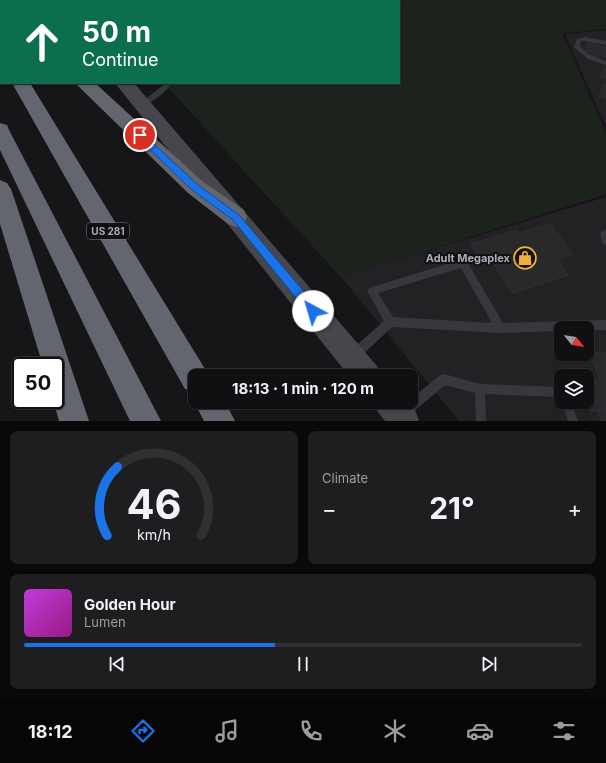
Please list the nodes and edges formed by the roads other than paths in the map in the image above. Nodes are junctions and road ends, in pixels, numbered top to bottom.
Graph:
1 (606, 43) edge
2 (606, 63) edge
3 (22, 84) edge
4 (85, 84) edge
5 (125, 84) edge
6 (168, 84) edge
7 (141, 103) junction
8 (0, 130) edge
9 (0, 189) edge
10 (236, 218) junction
11 (606, 234) edge
12 (606, 241) edge
13 (390, 322) junction
14 (606, 325) edge
15 (500, 328) junction
16 (351, 357) junction
17 (189, 369) edge
18 (361, 369) edge
19 (480, 389) junction
20 (554, 392) edge
21 (213, 409) edge
22 (569, 409) edge
23 (397, 413) edge
24 (74, 421) edge
25 (146, 421) edge
26 (220, 421) edge
27 (481, 421) edge
28 (573, 421) edge

1 - 2 lane
3 - 17 highway, US 281
4 - 10 highway
5 - 7 main road
6 - 7 lane
7 - 10 main road
8 - 25 highway
9 - 24 highway
10 - 16 main road
11 - 12 lane
13 - 15 lane
13 - 15 lane
13 - 16 lane
14 - 15 lane
16 - 18 main road
19 - 20 lane
19 - 23 lane
19 - 27 lane
21 - 26 highway
22 - 28 lane

